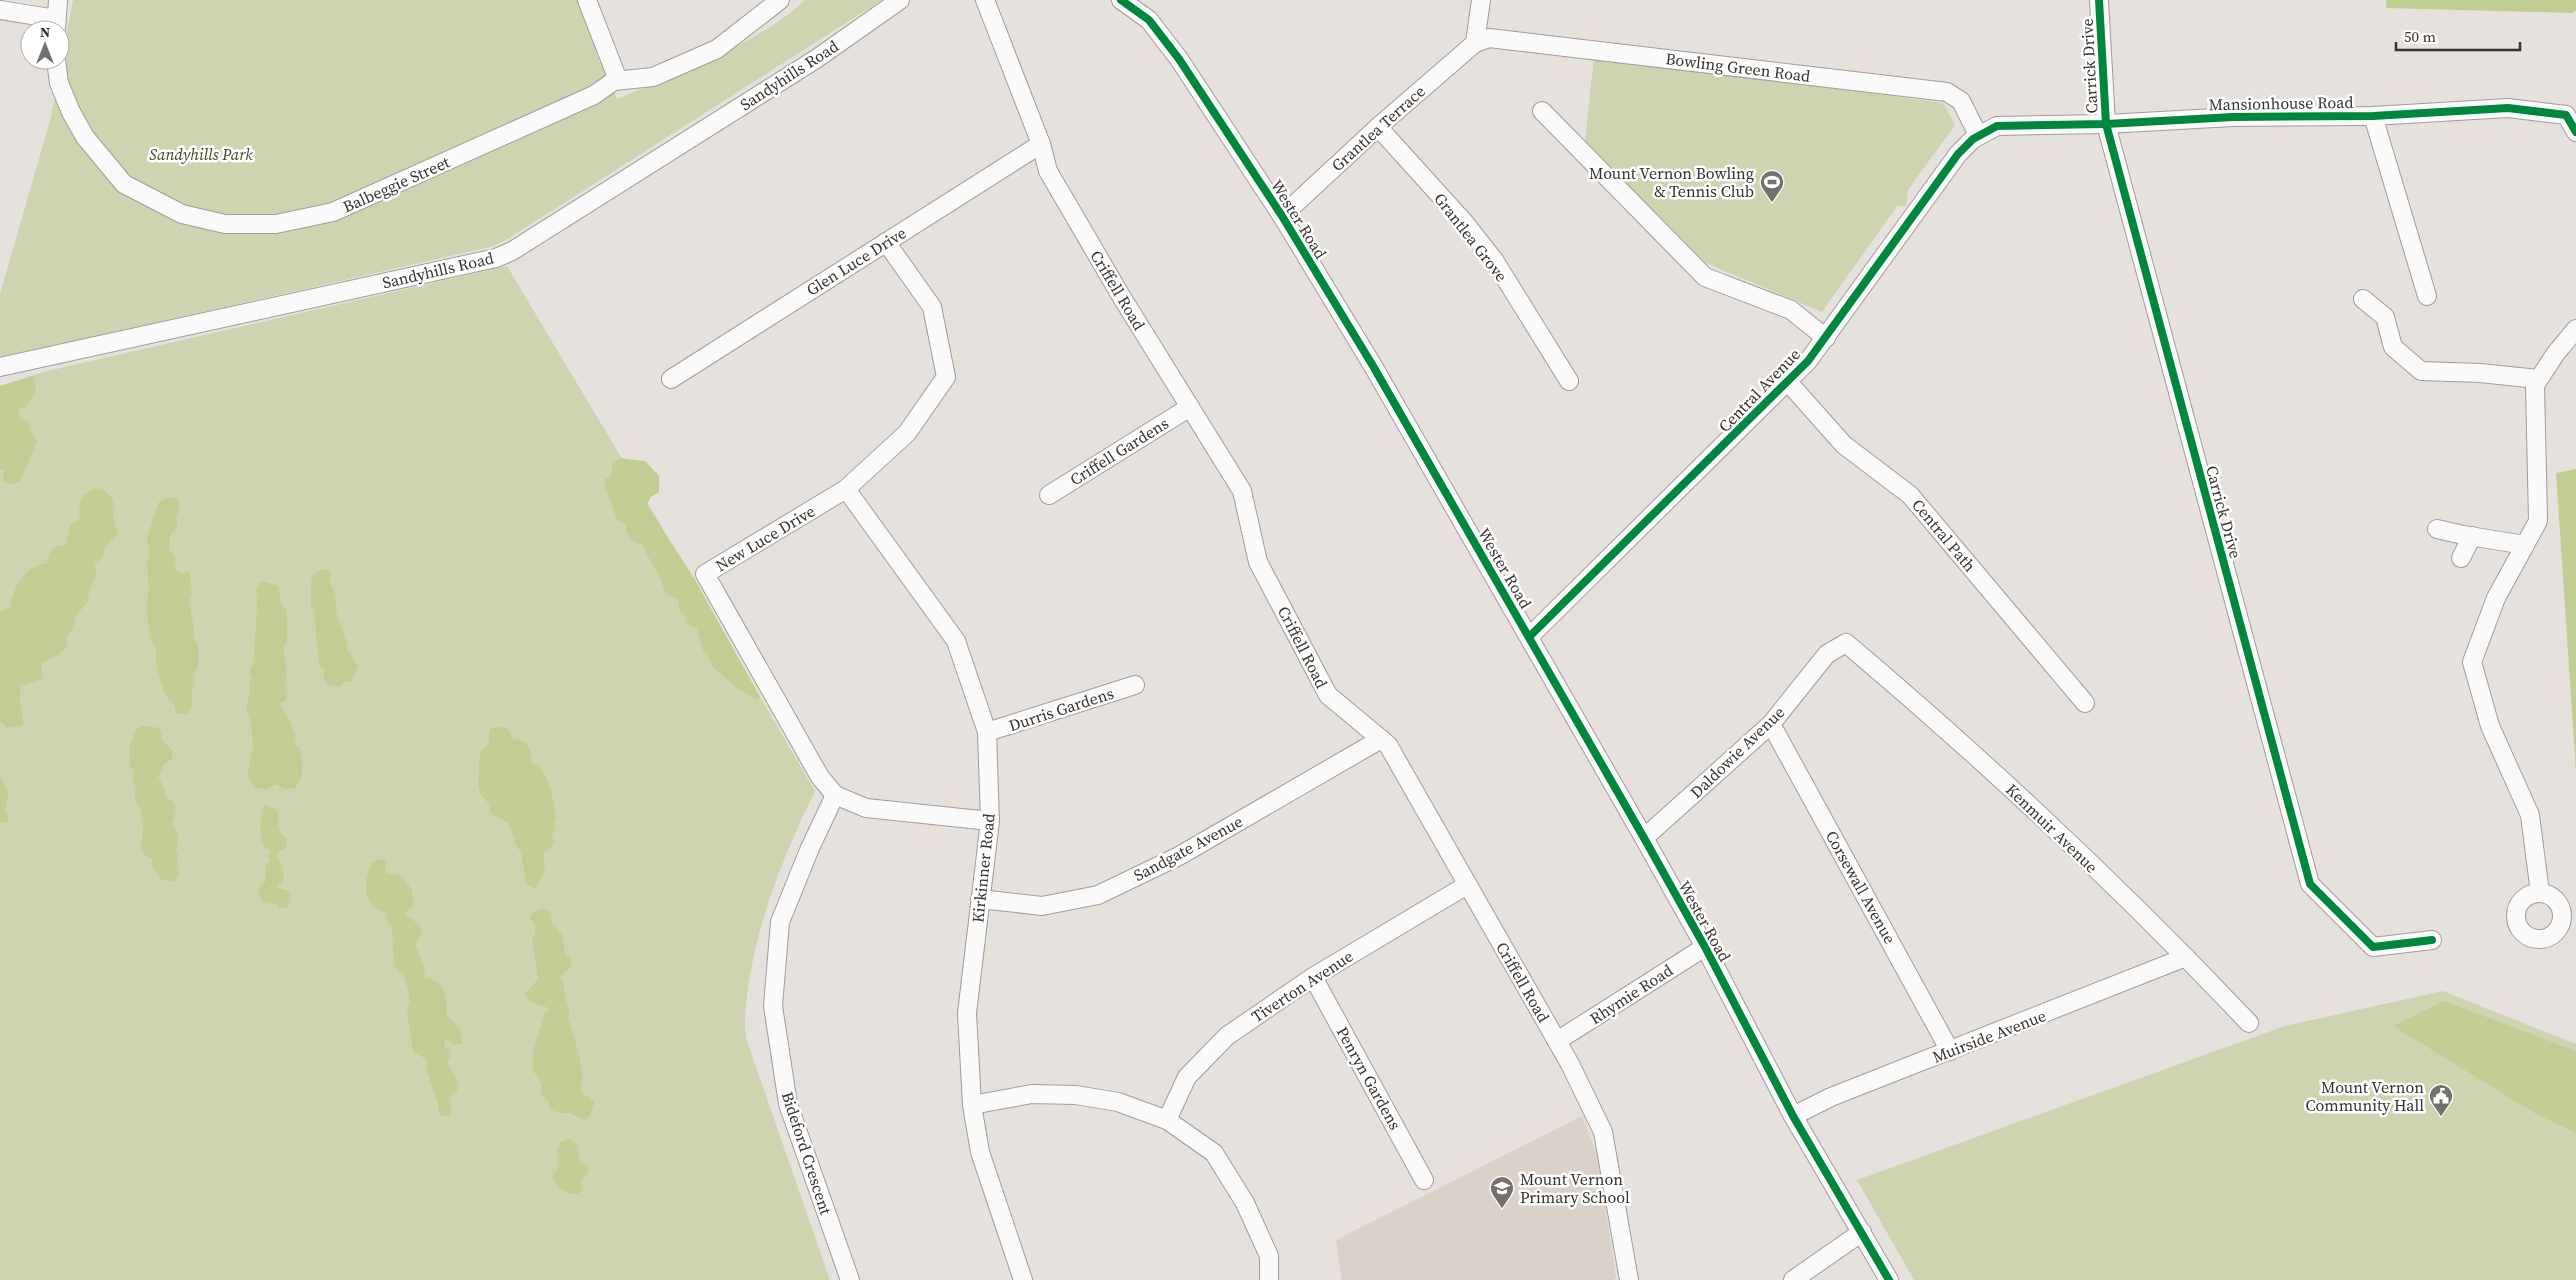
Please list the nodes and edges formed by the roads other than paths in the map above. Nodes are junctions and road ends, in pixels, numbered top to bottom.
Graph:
1 (58, 0) edge
2 (587, 0) edge
3 (780, 0) edge
4 (900, 0) edge
5 (985, 0) edge
6 (1121, 0) edge
7 (1481, 0) edge
8 (2099, 0) edge
9 (0, 10) edge
10 (40, 20) edge
11 (56, 20) edge
12 (1476, 43) junction
13 (57, 70) edge
14 (618, 80) junction
15 (1542, 111) dead end
16 (2373, 116) junction
17 (2106, 124) junction
18 (1378, 127) junction
19 (2576, 132) edge
20 (1978, 135) junction
21 (1041, 144) junction
22 (1282, 216) junction
23 (886, 242) junction
24 (2427, 296) dead end
25 (2363, 299) dead end
26 (2576, 329) edge
27 (1826, 338) junction
28 (0, 367) edge
29 (671, 379) dead end
30 (2538, 379) junction
31 (1569, 381) dead end
32 (1788, 382) junction
33 (1190, 407) junction
34 (846, 489) junction
35 (1049, 495) dead end
36 (2437, 529) dead end
37 (2472, 536) junction
38 (2525, 544) junction
39 (2461, 558) dead end
40 (1529, 637) junction
41 (1846, 643) joint
42 (1135, 685) dead end
43 (2085, 703) dead end
44 (1771, 724) junction
45 (987, 732) junction
46 (1381, 739) junction
47 (835, 795) junction
48 (990, 821) junction
49 (1644, 838) junction
50 (1468, 885) junction
51 (2540, 893) dead end
52 (980, 899) junction
53 (2432, 940) dead end
54 (1705, 947) junction
55 (2186, 957) junction
56 (1313, 977) junction
57 (2249, 1023) dead end
58 (1557, 1041) junction
59 (1950, 1051) junction
60 (972, 1105) junction
61 (1793, 1116) junction
62 (1168, 1120) junction
63 (1424, 1180) dead end
64 (1862, 1232) junction
65 (850, 1280) edge
66 (1023, 1280) edge
67 (1269, 1280) edge
68 (1629, 1280) edge
69 (1793, 1280) edge
70 (1889, 1280) edge

1 - 11 street
2 - 14 street
3 - 14 street
4 - 28 street, Sandyhills Road
5 - 21 street, Criffell Road
6 - 22 street, Wester Road
7 - 12 street
8 - 17 street, Carrick Drive
9 - 10 street
12 - 18 street, Grantlea Terrace
12 - 20 street, Bowling Green Road
13 - 14 street, Balbeggie Street
15 - 27 street
16 - 17 street, Mansionhouse Road
16 - 19 street, Mansionhouse Road
16 - 24 street, Mansionhouse Road
17 - 20 street, Mansionhouse Road
17 - 53 street, Carrick Drive
18 - 22 street, Grantlea Terrace
18 - 31 street, Grantlea Grove
20 - 27 street, Central Avenue
21 - 23 street, Glen Luce Drive
21 - 33 street, Criffell Road
22 - 40 street, Wester Road
23 - 29 street, Glen Luce Drive
23 - 34 street, New Luce Drive
25 - 30 street
26 - 30 street
27 - 32 street, Central Avenue
30 - 38 street
32 - 40 street, Central Avenue
32 - 43 street, Central Path
33 - 35 street, Criffell Gardens
33 - 46 street, Criffell Road
34 - 45 street, Kirkinner Road
34 - 47 street, New Luce Drive
36 - 37 street
37 - 38 street
37 - 39 street
38 - 51 street
40 - 49 street, Wester Road
41 - 44 street, Daldowie Avenue
41 - 55 street, Kenmuir Avenue
42 - 45 street, Durris Gardens
44 - 49 street, Daldowie Avenue
44 - 59 street, Corsewall Avenue
45 - 48 street, Kirkinner Road
46 - 50 street, Criffell Road
46 - 52 street, Sandgate Avenue
47 - 48 street, New Luce Drive
47 - 65 street, Bideford Crescent
48 - 52 street, Kirkinner Road
49 - 54 street, Wester Road
50 - 56 street, Tiverton Avenue
50 - 58 street, Criffell Road
52 - 60 street, Kirkinner Road
54 - 58 street, Rhymie Road
54 - 61 street, Wester Road
55 - 57 street, Kenmuir Avenue
55 - 59 street, Muirside Avenue
56 - 62 street, Tiverton Avenue
56 - 63 street, Penryn Gardens
58 - 68 street, Criffell Road
59 - 61 street, Muirside Avenue
60 - 62 street
60 - 66 street, Kirkinner Road
61 - 64 street, Wester Road
62 - 67 street
64 - 69 street
64 - 70 street, Wester Road

